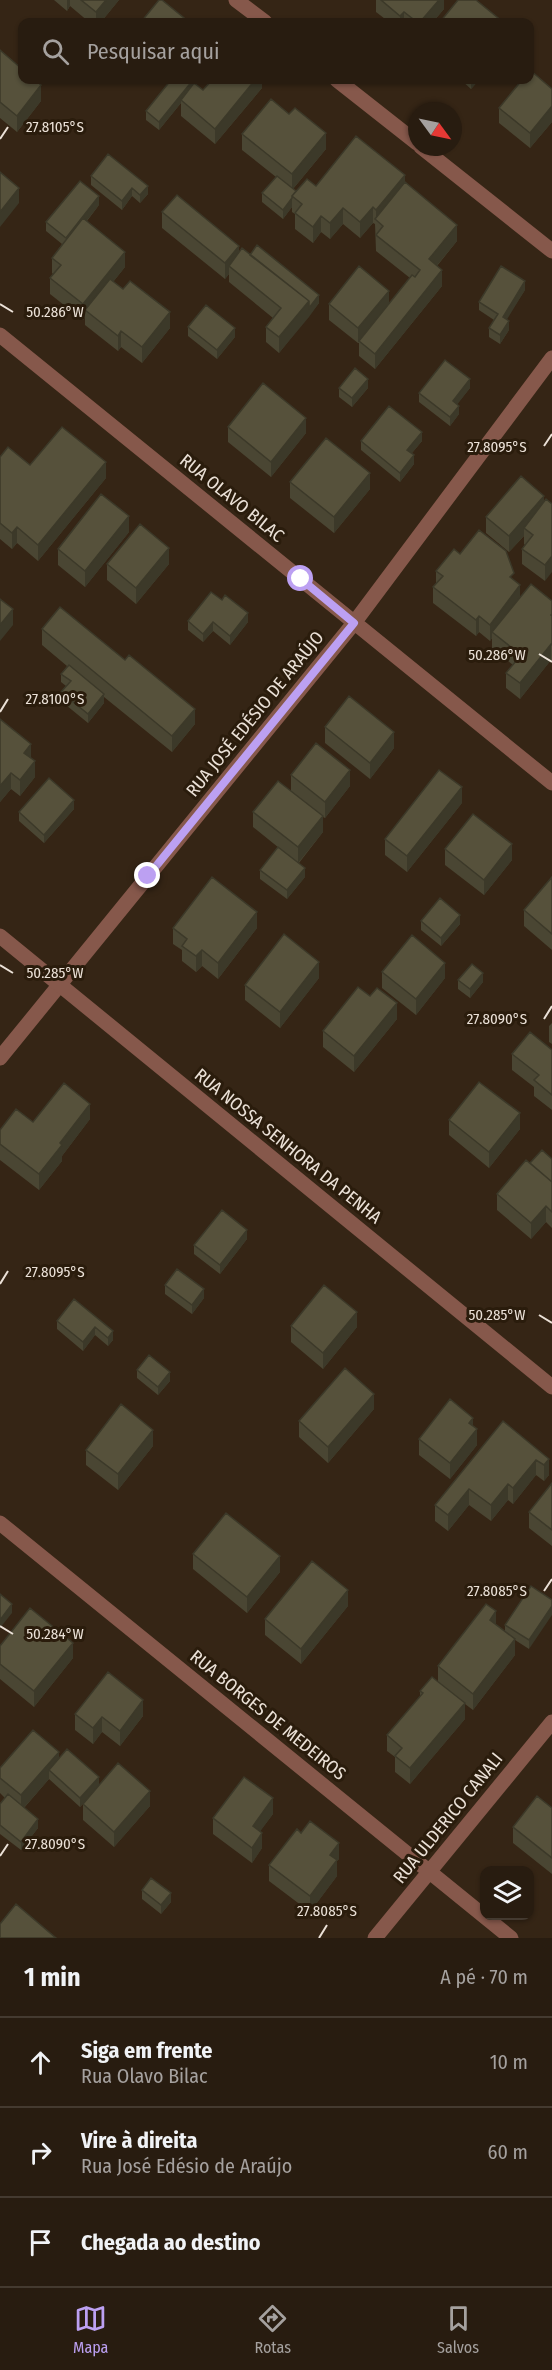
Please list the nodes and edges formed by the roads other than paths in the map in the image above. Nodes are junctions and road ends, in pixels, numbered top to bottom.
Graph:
1 (236, 0) edge
2 (260, 18) edge
3 (341, 84) edge
4 (408, 136) edge
5 (433, 156) edge
6 (552, 251) edge
7 (0, 335) edge
8 (552, 358) edge
9 (354, 623) junction
10 (552, 783) edge
11 (0, 936) edge
12 (60, 985) junction
13 (0, 1058) edge
14 (552, 1388) edge
15 (0, 1523) edge
16 (552, 1722) edge
17 (429, 1872) junction
18 (375, 1938) edge
19 (511, 1938) edge

1 - 2 street
3 - 4 street
5 - 6 street
7 - 9 street, RUA OLAVO BILAC
8 - 9 street, RUA JOSÉ EDÉSIO DE ARAÚJO
9 - 10 street, RUA OLAVO BILAC
9 - 12 street, RUA JOSÉ EDÉSIO DE ARAÚJO
11 - 12 street, RUA NOSSA SENHORA DA PENHA
12 - 13 street, RUA JOSÉ EDÉSIO DE ARAÚJO
12 - 14 street, RUA NOSSA SENHORA DA PENHA
15 - 17 street, RUA BORGES DE MEDEIROS
16 - 17 street, RUA ULDERICO CANALI
17 - 18 street, RUA ULDERICO CANALI
17 - 19 street, RUA BORGES DE MEDEIROS

